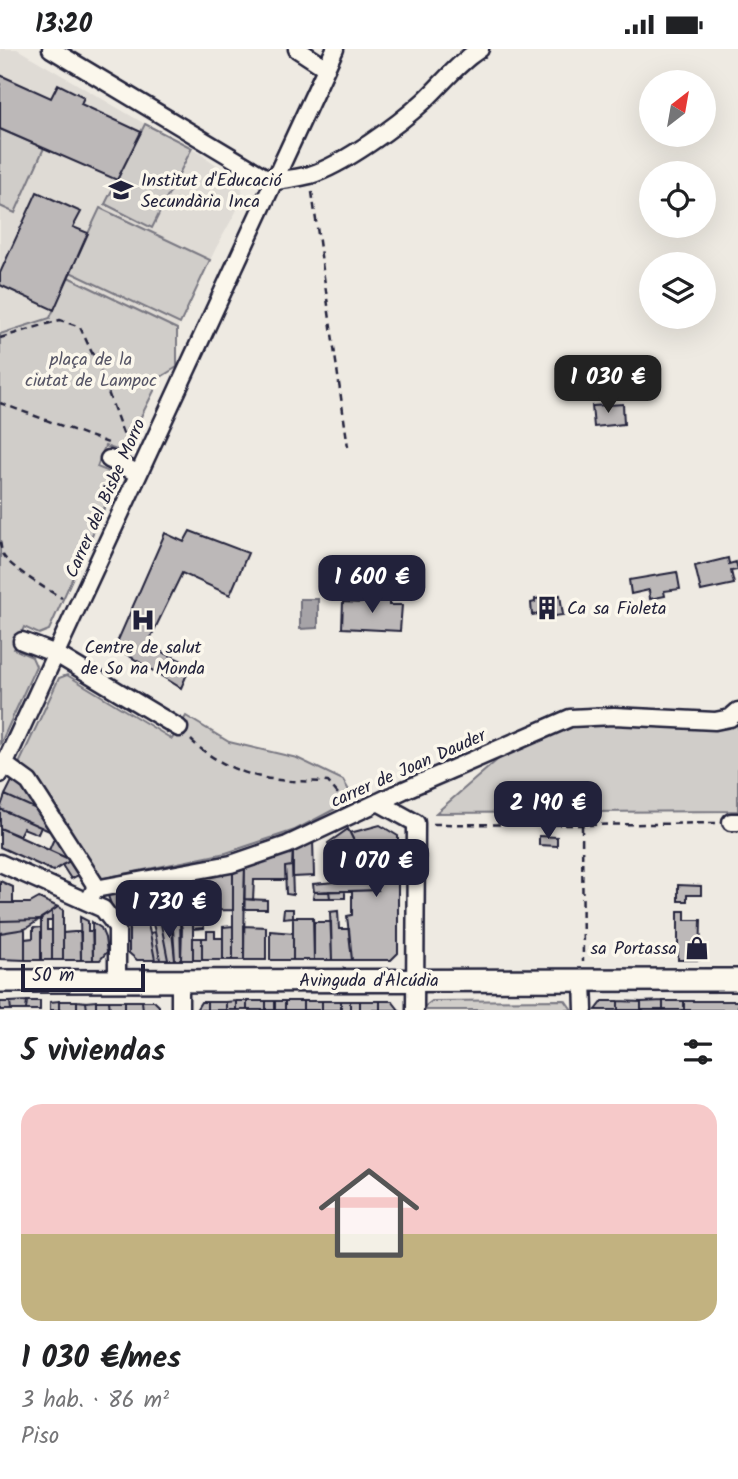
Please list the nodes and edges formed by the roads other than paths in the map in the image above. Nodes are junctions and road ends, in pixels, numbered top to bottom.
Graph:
1 (51, 49) edge
2 (297, 49) edge
3 (335, 49) edge
4 (480, 49) edge
5 (326, 68) junction
6 (272, 182) junction
7 (112, 452) road end
8 (137, 473) junction
9 (22, 641) dead end
10 (56, 654) junction
11 (738, 711) edge
12 (179, 728) road end
13 (1, 767) edge
14 (378, 802) junction
15 (0, 863) edge
16 (92, 895) junction
17 (117, 980) junction
18 (180, 980) junction
19 (415, 980) junction
20 (583, 980) junction
21 (738, 980) edge
22 (0, 981) edge
23 (180, 1010) edge
24 (415, 1010) edge
25 (584, 1010) edge

1 - 6 street
2 - 5 street
3 - 5 street, Carrer del Bisbe Morro
4 - 6 street
5 - 6 street, Carrer del Bisbe Morro
6 - 8 street, Carrer del Bisbe Morro
7 - 8 street
8 - 10 street, Carrer del Bisbe Morro
9 - 10 street
10 - 12 street
10 - 13 street, Carrer del Bisbe Morro
11 - 14 street, carrer de Joan Dauder
13 - 16 street
14 - 16 street, carrer de Joan Dauder
14 - 19 street
15 - 16 street
16 - 17 street
17 - 18 street, Avinguda d'Alcúdia
17 - 22 street, Avinguda d'Alcúdia
18 - 19 street, Avinguda d'Alcúdia
18 - 23 street
19 - 20 street, Avinguda d'Alcúdia
19 - 24 street
20 - 21 street, Avinguda d'Alcúdia
20 - 25 street

